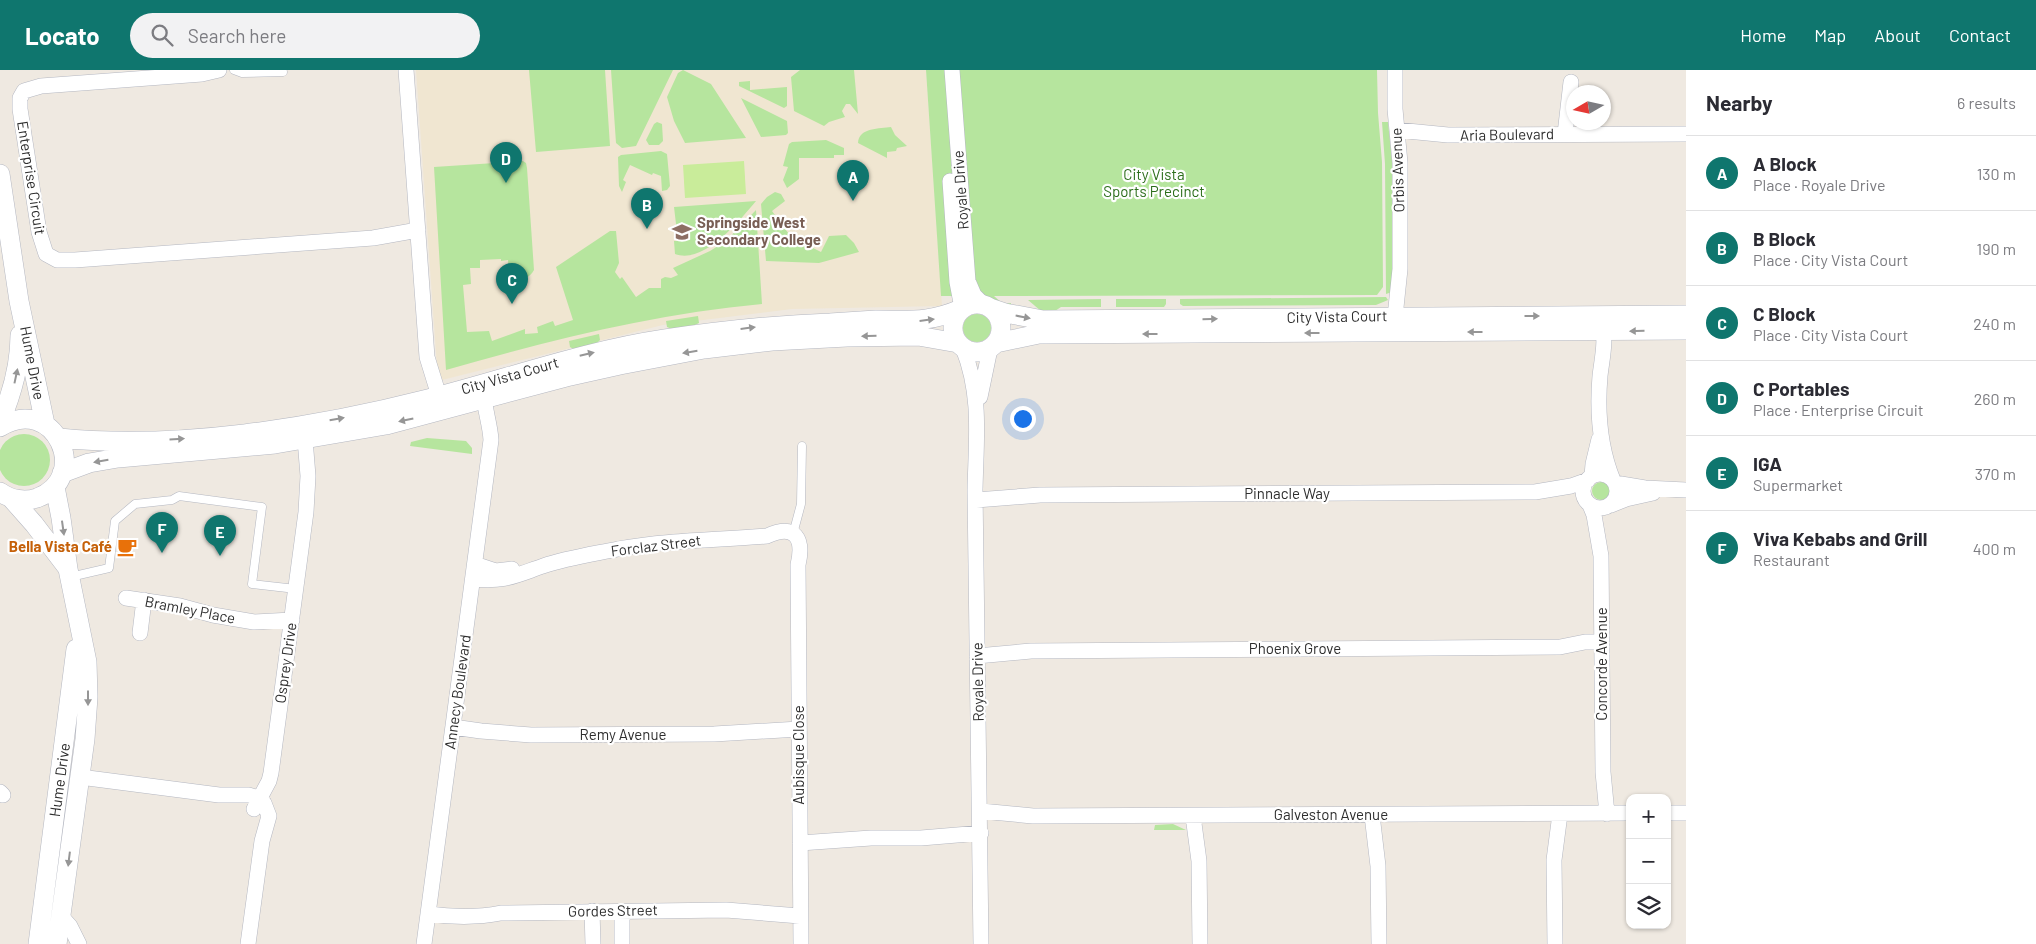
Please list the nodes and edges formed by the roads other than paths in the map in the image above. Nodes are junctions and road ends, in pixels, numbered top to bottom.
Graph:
1 (219, 70) edge
2 (234, 70) edge
3 (406, 70) edge
4 (942, 70) edge
5 (952, 70) edge
6 (1395, 70) edge
7 (283, 72) dead end
8 (1572, 130) edge
9 (1686, 134) edge
10 (1397, 136) junction
11 (0, 174) edge
12 (418, 235) junction
13 (19, 301) junction
14 (987, 306) junction
15 (962, 309) junction
16 (1686, 315) edge
17 (1401, 317) junction
18 (1599, 326) junction
19 (1686, 330) edge
20 (960, 345) junction
21 (992, 346) junction
22 (487, 393) junction
23 (434, 398) junction
24 (978, 421) junction
25 (0, 422) edge
26 (45, 424) junction
27 (0, 427) edge
28 (308, 434) junction
29 (1600, 435) junction
30 (59, 438) junction
31 (802, 446) dead end
32 (1590, 478) junction
33 (58, 480) junction
34 (1614, 482) junction
35 (1667, 490) junction
36 (1686, 490) edge
37 (1535, 492) junction
38 (6, 495) edge
39 (976, 495) junction
40 (1588, 503) junction
41 (1608, 507) junction
42 (790, 538) junction
43 (1601, 556) junction
44 (474, 571) junction
45 (69, 573) junction
46 (296, 589) junction
47 (126, 598) dead end
48 (144, 600) junction
49 (291, 627) junction
50 (140, 633) dead end
51 (1602, 647) junction
52 (977, 650) junction
53 (452, 732) junction
54 (799, 733) junction
55 (70, 776) junction
56 (257, 804) junction
57 (1671, 813) edge
58 (1686, 813) edge
59 (1554, 814) junction
60 (1602, 814) junction
61 (1626, 814) edge
62 (1378, 815) junction
63 (1199, 816) junction
64 (981, 827) junction
65 (800, 839) junction
66 (43, 907) junction
67 (429, 909) junction
68 (800, 910) junction
69 (592, 911) junction
70 (622, 911) junction
71 (61, 916) junction
72 (38, 944) edge
73 (58, 944) edge
74 (79, 944) edge
75 (248, 944) edge
76 (424, 944) edge
77 (593, 944) edge
78 (622, 944) edge
79 (800, 944) edge
80 (981, 944) edge
81 (1200, 944) edge
82 (1379, 944) edge
83 (1555, 944) edge

1 - 12 street, Enterprise Circuit
2 - 7 lane
3 - 12 street
4 - 15 street, Royale Drive
5 - 14 street, Royale Drive
6 - 10 street, Orbis Avenue
8 - 9 street, Aria Boulevard
8 - 10 street, Aria Boulevard
10 - 17 street, Orbis Avenue
11 - 13 street, Hume Drive
12 - 23 street
25 -> 13 street, Hume Drive
13 - 26 street, Hume Drive
14 - 15 street
14 -> 17 street, City Vista Court
14 - 21 street
15 - 20 street
22 -> 15 street, City Vista Court
16 - 18 street, City Vista Court
17 -> 18 street, City Vista Court
19 -> 18 street, City Vista Court
18 -> 21 street, City Vista Court
18 - 29 street
20 - 21 street
20 -> 22 street, City Vista Court
20 - 24 street
21 - 24 street
22 - 23 street, City Vista Court
22 -> 28 street, City Vista Court
22 - 44 street, Annecy Boulevard
28 -> 23 street, City Vista Court
24 - 39 street, Royale Drive
26 - 27 street
26 - 30 street
30 -> 28 street, City Vista Court
28 -> 33 street, City Vista Court
28 - 46 street, Osprey Drive
29 - 32 street
29 - 34 street
30 - 33 street, Hume Drive
31 - 42 lane
32 - 34 street
32 - 37 street, Pinnacle Way
32 - 40 street
33 - 38 street, City Vista Court
33 -> 45 street, Hume Drive
34 - 35 street
34 - 41 street
35 - 36 street
35 - 41 street
37 - 39 street, Pinnacle Way
37 - 40 street, Pinnacle Way
38 - 45 street, Hume Drive
39 - 52 street, Royale Drive
40 - 41 street
40 - 43 street, Concorde Avenue
41 - 43 street, Concorde Avenue
42 - 44 street, Forclaz Street
42 - 54 street, Aubisque Close
43 - 51 street, Concorde Avenue
44 - 53 street, Annecy Boulevard
45 - 46 lane
45 - 55 street, Hume Drive
46 - 49 street, Osprey Drive
47 - 48 street, Bramley Place
48 - 49 street, Bramley Place
48 - 50 street
49 - 56 street, Osprey Drive
51 - 52 street, Phoenix Grove
51 - 60 street, Concorde Avenue
52 - 64 street, Royale Drive
53 - 54 street, Remy Avenue
53 - 67 street, Annecy Boulevard
54 - 65 street, Aubisque Close
55 - 56 street
55 - 66 street, Hume Drive
55 -> 71 street, Hume Drive
56 - 75 street
57 - 58 street
59 - 60 street, Galveston Avenue
59 - 62 street, Galveston Avenue
59 - 83 street
60 - 61 street, Galveston Avenue
62 - 63 street, Galveston Avenue
62 - 82 street
63 - 64 street, Galveston Avenue
63 - 81 street
64 - 65 street, Galveston Avenue
64 - 80 street, Royale Drive
65 - 68 street, Aubisque Close
66 - 71 street
66 - 72 street, Hume Drive
67 - 69 street, Gordes Street
67 - 76 street, Annecy Boulevard
68 - 70 street, Gordes Street
68 - 79 street, Aubisque Close
69 - 70 street, Gordes Street
69 - 77 street
70 - 78 street
71 - 73 street, Hume Drive
71 - 74 street

